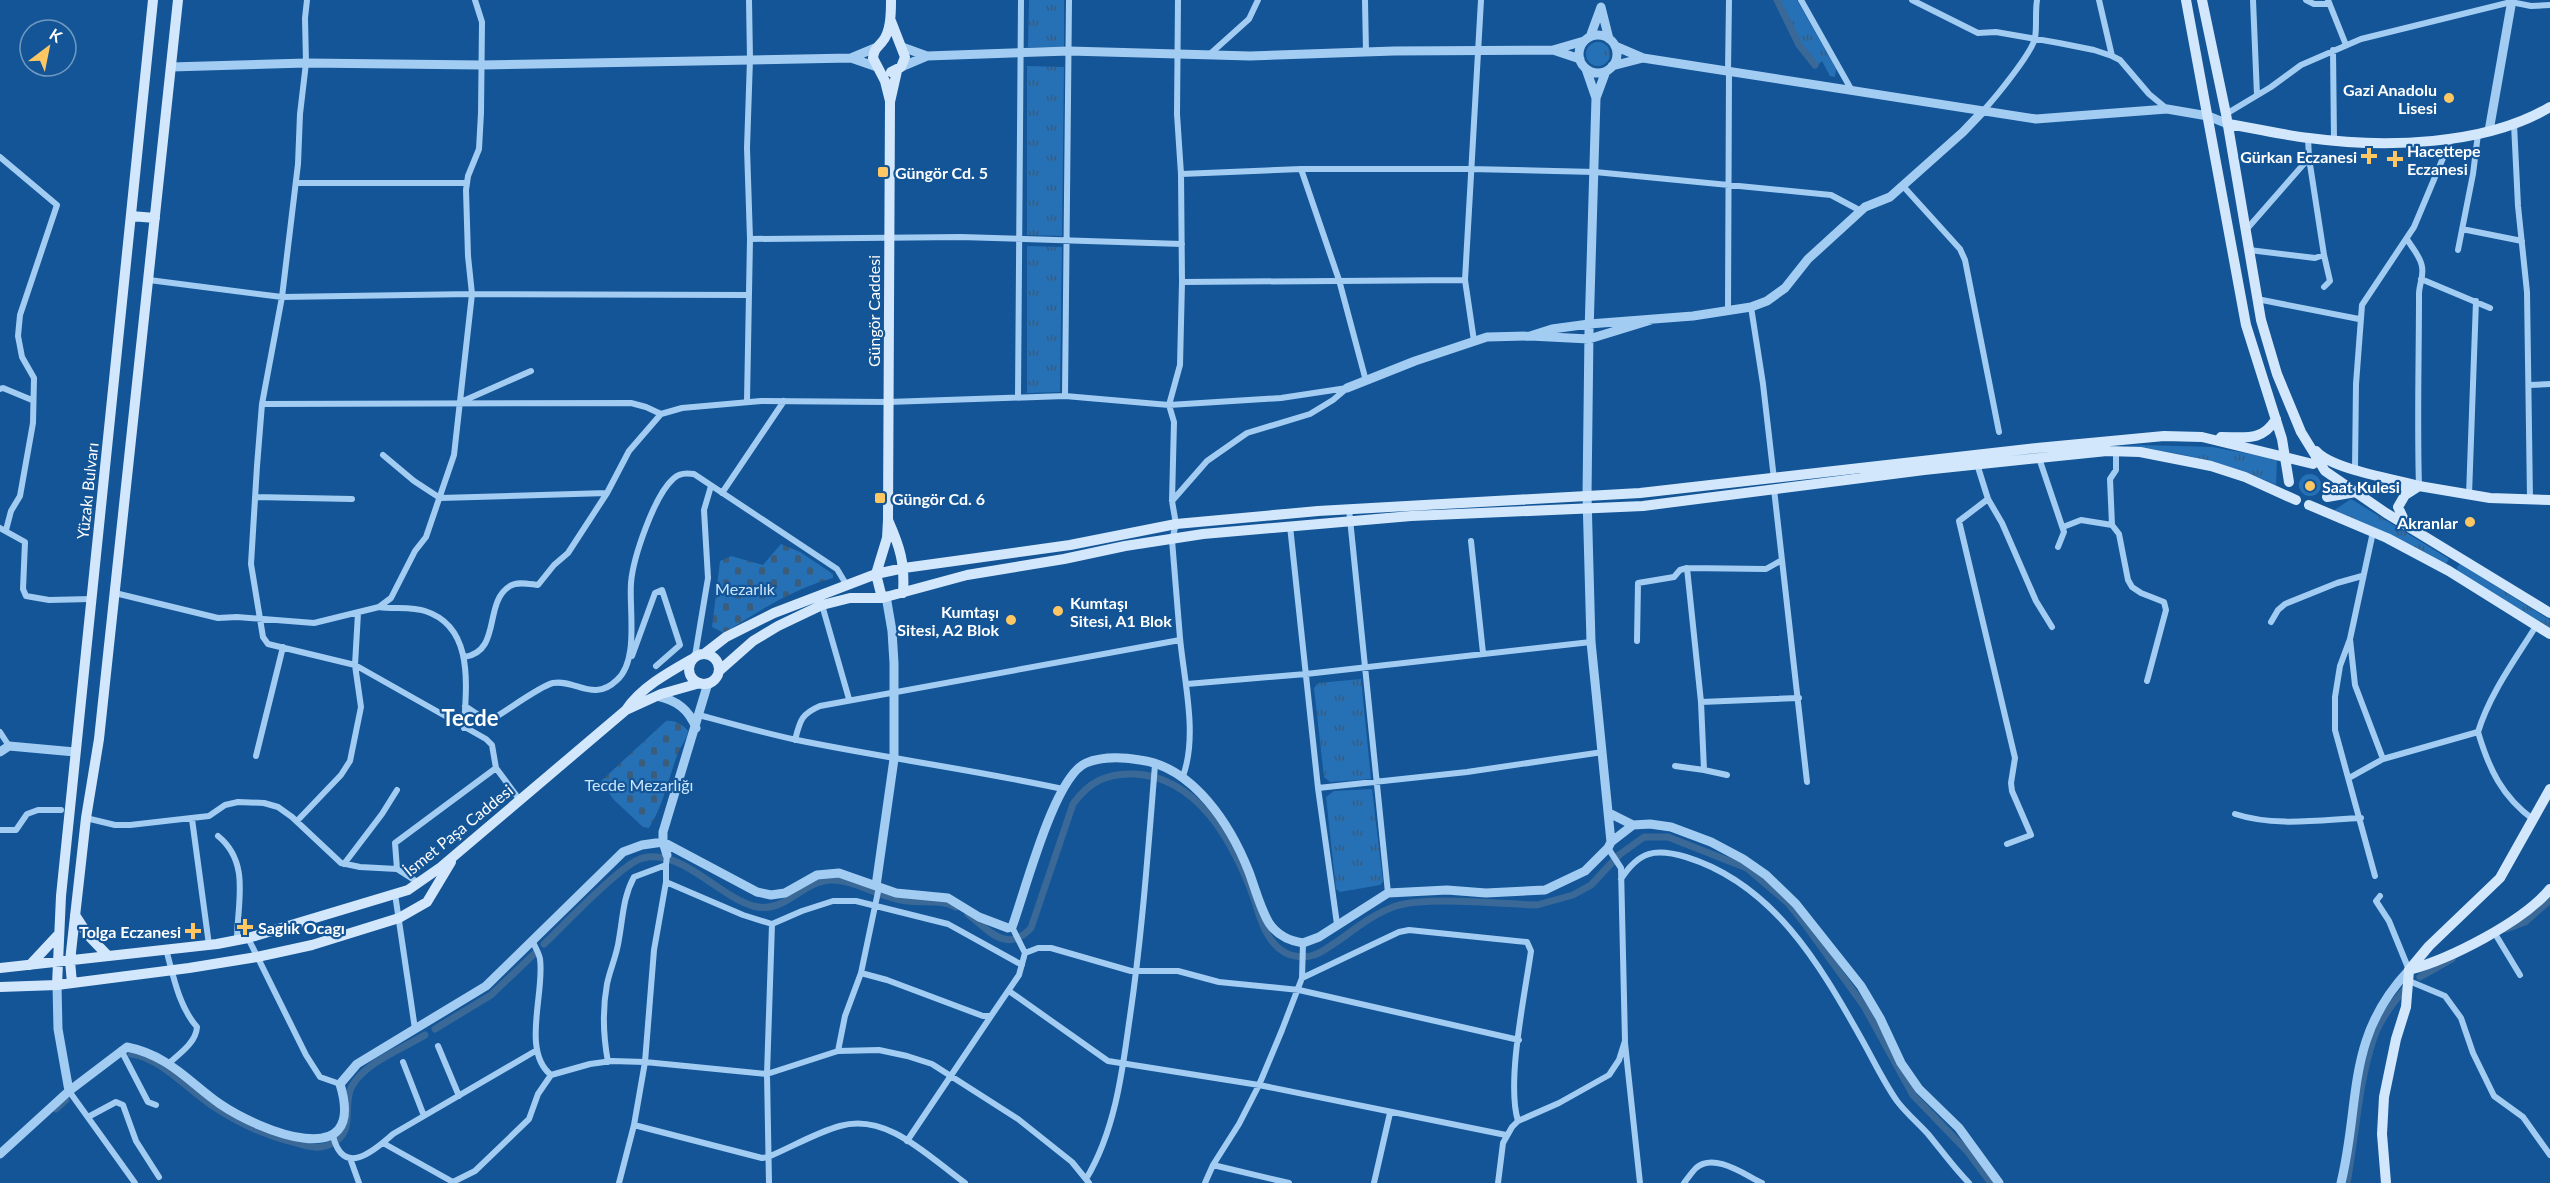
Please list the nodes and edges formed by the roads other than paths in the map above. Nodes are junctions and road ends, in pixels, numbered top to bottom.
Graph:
1 (153, 0) edge
2 (178, 0) edge
3 (307, 0) edge
4 (475, 0) edge
5 (749, 0) edge
6 (891, 0) edge
7 (1022, 0) edge
8 (1069, 0) edge
9 (1178, 0) edge
10 (1258, 0) edge
11 (1365, 0) edge
12 (1481, 0) edge
13 (1729, 0) edge
14 (1801, 0) edge
15 (1912, 0) edge
16 (2037, 0) edge
17 (2099, 0) edge
18 (2186, 0) edge
19 (2202, 0) edge
20 (2253, 0) edge
21 (2306, 0) edge
22 (2512, 1) edge
23 (2328, 2) edge
24 (1601, 3) edge
25 (2550, 5) edge
26 (891, 21) junction
27 (1587, 39) junction
28 (2035, 39) junction
29 (1612, 42) junction
30 (879, 45) junction
31 (900, 45) junction
32 (2346, 45) junction
33 (1479, 50) junction
34 (1553, 50) junction
35 (2333, 50) junction
36 (1069, 51) junction
37 (1366, 52) junction
38 (1022, 53) junction
39 (1178, 54) junction
40 (1210, 54) junction
41 (927, 56) junction
42 (2112, 56) junction
43 (851, 58) junction
44 (1643, 58) junction
45 (750, 59) junction
46 (1580, 59) junction
47 (306, 63) junction
48 (482, 64) junction
49 (171, 67) junction
50 (1609, 68) junction
51 (879, 69) junction
52 (899, 69) junction
53 (1586, 69) junction
54 (1728, 71) junction
55 (1851, 89) junction
56 (2257, 95) junction
57 (1596, 99) junction
58 (890, 102) junction
59 (2550, 107) edge
60 (2167, 109) junction
61 (1983, 111) junction
62 (2208, 116) junction
63 (2227, 119) junction
64 (2514, 124) junction
65 (2484, 132) junction
66 (2308, 138) junction
67 (2451, 139) junction
68 (2334, 140) junction
69 (0, 157) edge
70 (2309, 159) junction
71 (1470, 168) junction
72 (1300, 169) junction
73 (1595, 172) junction
74 (1180, 174) junction
75 (296, 183) junction
76 (467, 183) junction
77 (1730, 186) junction
78 (1903, 186) junction
79 (1861, 211) junction
80 (131, 216) junction
81 (156, 218) junction
82 (2462, 229) junction
83 (2245, 231) junction
84 (1019, 238) junction
85 (750, 239) junction
86 (888, 239) junction
87 (1067, 239) junction
88 (2407, 239) junction
89 (2522, 241) junction
90 (1182, 244) junction
91 (2249, 250) junction
92 (2458, 250) dead end
93 (2324, 255) junction
94 (2421, 279) junction
95 (149, 280) junction
96 (1339, 280) junction
97 (1465, 280) junction
98 (1182, 282) junction
99 (2324, 287) dead end
100 (472, 294) junction
101 (747, 295) junction
102 (282, 297) junction
103 (2258, 299) junction
104 (2476, 301) junction
105 (1752, 307) junction
106 (2490, 308) dead end
107 (1728, 310) junction
108 (2359, 319) junction
109 (1651, 320) junction
110 (1589, 324) junction
111 (1530, 336) junction
112 (1589, 339) junction
113 (1474, 341) junction
114 (531, 371) dead end
115 (1366, 381) junction
116 (2550, 384) edge
117 (2530, 385) junction
118 (1347, 388) junction
119 (0, 389) edge
120 (1065, 396) junction
121 (1018, 397) junction
122 (32, 400) junction
123 (747, 401) junction
124 (784, 401) junction
125 (888, 402) junction
126 (460, 403) junction
127 (262, 404) junction
128 (1169, 405) junction
129 (661, 414) junction
130 (2276, 419) junction
131 (1999, 432) dead end
132 (2301, 432) junction
133 (2202, 437) junction
134 (2116, 451) junction
135 (383, 455) dead end
136 (2286, 456) junction
137 (2038, 458) junction
138 (1977, 464) junction
139 (2313, 464) junction
140 (2355, 469) junction
141 (2325, 471) junction
142 (1774, 478) junction
143 (2289, 482) junction
144 (711, 486) junction
145 (2419, 486) junction
146 (1774, 490) junction
147 (2356, 492) junction
148 (722, 493) junction
149 (607, 494) junction
150 (2469, 495) junction
151 (1587, 496) junction
152 (255, 497) junction
153 (2327, 497) junction
154 (440, 498) junction
155 (352, 499) dead end
156 (1988, 499) junction
157 (2530, 499) junction
158 (2296, 500) junction
159 (2550, 500) edge
160 (1172, 501) junction
161 (2309, 505) junction
162 (1589, 508) junction
163 (1349, 515) junction
164 (888, 520) junction
165 (1176, 524) junction
166 (2112, 525) junction
167 (2407, 525) junction
168 (1290, 526) junction
169 (2063, 527) junction
170 (3, 529) edge
171 (2373, 532) junction
172 (1172, 540) junction
173 (1472, 541) dead end
174 (2058, 547) dead end
175 (2458, 557) junction
176 (1782, 560) junction
177 (904, 568) junction
178 (1688, 568) junction
179 (2449, 571) junction
180 (876, 574) junction
181 (2362, 576) junction
182 (846, 584) junction
183 (903, 592) junction
184 (115, 593) junction
185 (884, 597) junction
186 (91, 599) junction
187 (822, 605) junction
188 (379, 607) junction
189 (358, 613) junction
190 (2550, 613) edge
191 (261, 619) junction
192 (2271, 622) dead end
193 (2536, 626) junction
194 (2052, 627) dead end
195 (2550, 634) edge
196 (2349, 639) junction
197 (1180, 640) junction
198 (1637, 641) dead end
199 (1591, 642) junction
200 (283, 647) junction
201 (1483, 652) junction
202 (697, 656) junction
203 (464, 657) junction
204 (629, 662) junction
205 (355, 665) junction
206 (656, 666) dead end
207 (1366, 666) junction
208 (719, 671) junction
209 (1306, 674) junction
210 (2147, 681) dead end
211 (704, 683) junction
212 (1187, 684) junction
213 (894, 692) junction
214 (657, 696) junction
215 (1798, 698) junction
216 (849, 699) junction
217 (1701, 702) junction
218 (465, 706) junction
219 (626, 710) junction
220 (699, 716) junction
221 (464, 728) junction
222 (696, 728) junction
223 (0, 732) edge
224 (2478, 732) junction
225 (795, 740) junction
226 (9, 746) junction
227 (0, 752) edge
228 (75, 752) junction
229 (1603, 752) junction
230 (256, 756) dead end
231 (894, 759) junction
232 (2383, 759) junction
233 (1155, 765) junction
234 (1675, 766) dead end
235 (496, 768) junction
236 (1704, 770) junction
237 (1727, 775) dead end
238 (1183, 776) junction
239 (2349, 778) junction
240 (1377, 782) junction
241 (1807, 782) dead end
242 (1317, 788) junction
243 (1063, 789) junction
244 (2550, 789) edge
245 (397, 790) dead end
246 (519, 799) junction
247 (61, 810) dead end
248 (1609, 813) junction
249 (2235, 814) dead end
250 (86, 818) junction
251 (2361, 818) junction
252 (192, 819) junction
253 (2534, 820) junction
254 (297, 821) junction
255 (1633, 825) junction
256 (0, 830) edge
257 (218, 836) dead end
258 (663, 842) junction
259 (2007, 844) dead end
260 (1609, 845) junction
261 (455, 854) junction
262 (666, 860) junction
263 (344, 864) junction
264 (398, 869) junction
265 (2375, 876) dead end
266 (1622, 879) junction
267 (666, 882) junction
268 (419, 883) junction
269 (877, 889) junction
270 (2550, 889) edge
271 (1388, 893) junction
272 (395, 894) junction
273 (2380, 896) dead end
274 (874, 906) junction
275 (75, 915) junction
276 (399, 918) junction
277 (772, 924) junction
278 (1337, 924) junction
279 (1012, 927) junction
280 (2494, 932) junction
281 (58, 935) junction
282 (242, 939) junction
283 (533, 942) junction
284 (209, 945) junction
285 (1302, 946) junction
286 (166, 949) junction
287 (1025, 953) junction
288 (108, 956) junction
289 (257, 957) junction
290 (70, 961) junction
291 (56, 962) junction
292 (1022, 964) junction
293 (30, 965) junction
294 (0, 968) edge
295 (172, 970) junction
296 (1137, 970) junction
297 (861, 973) junction
298 (2520, 975) dead end
299 (2409, 976) junction
300 (1302, 978) junction
301 (72, 982) junction
302 (57, 985) junction
303 (0, 987) edge
304 (1299, 990) junction
305 (1009, 991) junction
306 (991, 1016) junction
307 (415, 1029) junction
308 (1519, 1040) junction
309 (1625, 1041) junction
310 (438, 1046) dead end
311 (121, 1050) junction
312 (537, 1050) junction
313 (838, 1051) junction
314 (403, 1062) dead end
315 (608, 1062) junction
316 (645, 1062) junction
317 (168, 1064) junction
318 (1123, 1064) junction
319 (767, 1074) junction
320 (951, 1074) junction
321 (551, 1075) junction
322 (340, 1084) junction
323 (1259, 1085) junction
324 (69, 1091) junction
325 (459, 1096) junction
326 (156, 1105) dead end
327 (1390, 1113) junction
328 (424, 1116) junction
329 (88, 1117) junction
330 (1518, 1121) junction
331 (634, 1125) junction
332 (1506, 1135) junction
333 (333, 1137) junction
334 (908, 1142) junction
335 (383, 1143) junction
336 (0, 1154) edge
337 (2550, 1155) edge
338 (768, 1157) junction
339 (350, 1158) junction
340 (1213, 1165) junction
341 (159, 1177) dead end
342 (1088, 1181) edge
343 (135, 1183) edge
344 (359, 1183) edge
345 (619, 1183) edge
346 (769, 1183) edge
347 (965, 1183) edge
348 (1205, 1183) edge
349 (1289, 1183) edge
350 (1374, 1183) edge
351 (1498, 1183) edge
352 (1640, 1183) edge
353 (1684, 1183) edge
354 (1762, 1183) edge
355 (1969, 1183) edge
356 (2000, 1183) edge
357 (2341, 1183) edge
358 (2386, 1183) edge

1 - 80 main road, Yüzakı Bulvarı
2 - 49 main road
3 - 47 street
4 - 48 street
5 - 45 street
6 - 26 main road
7 - 38 street
8 - 36 street
9 - 39 street
10 - 40 street
11 - 37 street
12 - 33 street
13 - 54 street
14 - 55 street
15 - 28 street
16 - 28 street
17 - 42 street
18 - 62 main road
19 - 63 main road
20 - 56 street
21 - 23 street
22 - 25 street
22 - 32 street
22 - 65 street
23 - 32 street
24 - 27 street
24 - 29 street
26 - 30 main road
26 - 31 main road
27 - 29 street
27 - 34 street
27 - 46 street
28 - 42 street
28 - 61 street
29 - 44 street
29 - 50 street
30 - 31 main road
30 - 43 street
30 - 51 main road
31 - 41 street
31 - 52 main road
32 - 35 street
33 - 34 street
33 - 37 street
33 - 71 street
34 - 46 street
35 - 56 street
35 - 68 street
36 - 38 street
36 - 39 street
36 - 87 street
37 - 40 street
38 - 41 street
38 - 84 street
39 - 40 street
39 - 74 street
41 - 52 street
42 - 60 street
43 - 45 street
43 - 51 street
44 - 50 street
44 - 54 street
45 - 48 street
45 - 85 street
46 - 53 street
47 - 48 street
47 - 49 street
47 - 75 street
48 - 76 street
49 - 81 main road
50 - 53 street
50 - 57 street
51 - 52 main road
51 - 58 main road
52 - 58 main road
53 - 57 street
54 - 55 street
54 - 77 street
55 - 61 street
56 - 63 street
57 - 73 street
58 - 86 main road, Güngör Caddesi
59 - 64 main road
60 - 61 street
60 - 62 street
61 - 78 street
62 - 63 street
62 - 130 main road
63 - 66 main road
63 - 83 main road
64 - 65 main road
64 - 89 street
65 - 67 main road
65 - 82 street
66 - 68 main road
66 - 70 street
67 - 68 main road
67 - 88 street
69 - 122 street
70 - 83 street
70 - 93 street
71 - 72 street
71 - 73 street
71 - 97 street
72 - 74 street
72 - 96 street
73 - 77 street
73 - 110 street
74 - 90 street
75 - 76 street
75 - 102 street
76 - 100 street
77 - 79 street
77 - 107 street
78 - 79 street
78 - 131 street
79 - 105 street
80 - 81 main road
80 - 186 main road, Yüzakı Bulvarı
81 - 95 main road
82 - 89 street
82 - 92 street
83 - 91 main road
84 - 86 street
84 - 87 street
84 - 121 street
85 - 86 street
85 - 101 street
86 - 125 main road, Güngör Caddesi
87 - 90 street
87 - 120 street
88 - 94 street
88 - 108 street
89 - 117 street
90 - 98 street
91 - 93 street
91 - 103 main road
93 - 99 street
94 - 104 street
94 - 145 street
95 - 102 street
95 - 184 main road
96 - 97 street
96 - 98 street
96 - 115 street
97 - 113 street
98 - 128 street
100 - 101 street
100 - 102 street
100 - 126 street
101 - 123 street
102 - 127 street
103 - 108 street
103 - 132 main road
104 - 106 street
104 - 150 street
105 - 107 street
105 - 142 street
107 - 109 street
108 - 140 street
109 - 110 street
109 - 112 street
110 - 111 street
110 - 112 street
111 - 112 street
111 - 113 street
112 - 151 street
113 - 115 street
114 - 126 street
115 - 118 street
116 - 117 street
117 - 157 street
118 - 128 street
118 - 160 street
119 - 122 street
120 - 121 street
120 - 128 street
121 - 125 street
122 - 170 street
123 - 124 street
123 - 129 street
124 - 125 street
124 - 148 street
125 - 164 main road, Güngör Caddesi
126 - 127 street
126 - 129 street
126 - 154 street
127 - 152 street
128 - 160 street
129 - 149 street
130 - 133 main road
130 - 136 main road
132 - 140 main road
132 - 141 main road
133 - 136 main road
133 - 142 main road
134 - 137 main road
134 - 158 main road
134 - 166 street
135 - 154 street
136 - 139 main road
136 - 143 main road
137 - 138 main road
137 - 169 street
138 - 146 main road
138 - 156 street
139 - 141 main road
139 - 143 main road
140 - 145 main road
141 - 147 main road
141 - 153 main road
142 - 146 street
142 - 151 main road
143 - 158 main road
144 - 148 street
144 - 202 street
144 - 204 street
145 - 147 main road
145 - 150 main road
145 - 167 main road
146 - 162 main road
146 - 176 street
147 - 153 main road
147 - 167 main road
148 - 182 street
149 - 154 street
149 - 203 street
150 - 157 main road
151 - 162 street
151 - 163 main road
152 - 155 street
152 - 191 street
153 - 161 main road
154 - 188 street
156 - 194 street
156 - 259 street
157 - 159 main road
158 - 161 main road
160 - 165 street
161 - 171 main road
162 - 163 main road
162 - 199 street
163 - 165 main road
163 - 168 main road
163 - 207 street
164 - 177 main road
164 - 180 main road
165 - 172 street
165 - 177 main road
166 - 169 street
166 - 210 street
167 - 175 main road
168 - 172 main road
168 - 209 street
169 - 174 street
170 - 186 street
171 - 179 main road
171 - 181 street
172 - 183 main road
172 - 197 street
173 - 201 street
175 - 179 main road
175 - 190 main road
176 - 178 street
176 - 215 street
177 - 180 main road
177 - 183 main road
178 - 198 street
178 - 217 street
179 - 193 main road
180 - 182 main road
180 - 185 main road
181 - 192 street
181 - 196 street
182 - 202 main road
183 - 185 main road
184 - 191 street
184 - 250 main road
185 - 187 main road
185 - 213 street
186 - 228 main road, Yüzakı Bulvarı
187 - 208 main road
187 - 216 street
188 - 189 street
188 - 203 street
189 - 191 street
189 - 205 street
191 - 200 street
193 - 195 main road
193 - 224 street
196 - 232 street
196 - 239 street
197 - 212 street
197 - 213 street
199 - 201 street
199 - 229 street
200 - 205 street
200 - 230 street
201 - 207 street
202 - 208 main road
202 - 211 main road
202 - 219 main road
203 - 218 street
204 - 206 street
204 - 218 street
205 - 221 street
205 - 254 street
207 - 209 street
207 - 240 street
208 - 211 main road
209 - 212 street
209 - 242 street
211 - 214 main road
211 - 220 street
212 - 238 street
213 - 216 street
213 - 231 street
214 - 219 main road
214 - 222 street
215 - 217 street
215 - 241 street
216 - 225 street
217 - 236 street
218 - 221 street
219 - 246 main road, İsmet Paşa Caddesi
220 - 222 street
220 - 225 street
221 - 235 street
222 - 258 street
223 - 226 street
224 - 232 street
224 - 253 street
225 - 231 street
226 - 227 street
226 - 228 street
228 - 281 main road, Yüzakı Bulvarı
229 - 240 street
229 - 248 street
231 - 243 street
231 - 269 street
232 - 239 street
233 - 238 street
233 - 243 street
233 - 296 street
234 - 236 street
235 - 246 street
235 - 264 street
236 - 237 street
238 - 285 street
239 - 251 street
240 - 242 street
240 - 271 street
242 - 278 street
243 - 279 street
244 - 253 main road
245 - 263 street
246 - 261 main road, İsmet Paşa Caddesi
247 - 256 street
248 - 255 street
248 - 260 street
249 - 251 street
250 - 252 street
250 - 275 main road
251 - 265 street
252 - 254 street
252 - 284 street
253 - 299 main road
254 - 263 street
255 - 260 street
255 - 356 street
257 - 282 street
258 - 262 street
258 - 269 street
258 - 283 street
260 - 266 street
260 - 271 street
261 - 268 main road, İsmet Paşa Caddesi
261 - 276 main road
262 - 267 street
262 - 315 street
263 - 264 street
264 - 268 street
266 - 309 street
266 - 355 street
267 - 277 street
267 - 316 street
268 - 272 main road, İsmet Paşa Caddesi
269 - 274 street
269 - 279 street
270 - 280 main road
271 - 278 street
272 - 276 street
272 - 282 main road, İsmet Paşa Caddesi
273 - 299 street
274 - 277 street
274 - 292 street
274 - 297 street
275 - 288 main road
275 - 290 main road
276 - 289 main road
276 - 307 street
277 - 319 street
278 - 285 street
279 - 287 street
280 - 298 street
280 - 299 main road
281 - 291 main road, Yüzakı Bulvarı
281 - 293 main road
282 - 284 main road, İsmet Paşa Caddesi
282 - 289 street
283 - 307 street
283 - 312 street
284 - 286 main road, İsmet Paşa Caddesi
285 - 300 street
286 - 288 main road, İsmet Paşa Caddesi
286 - 295 street
287 - 292 street
287 - 296 street
288 - 290 main road, İsmet Paşa Caddesi
289 - 295 main road
289 - 322 street
290 - 291 main road, İsmet Paşa Caddesi
290 - 301 main road
291 - 293 main road, İsmet Paşa Caddesi
291 - 302 main road, Yüzakı Bulvarı
292 - 305 street
293 - 294 main road, İsmet Paşa Caddesi
295 - 301 main road
295 - 317 street
296 - 304 street
296 - 318 street
297 - 306 street
297 - 313 street
299 - 337 street
299 - 357 street
299 - 358 main road
300 - 304 street
300 - 308 street
301 - 302 main road
302 - 303 main road
302 - 324 street
304 - 308 street
304 - 323 street
305 - 306 street
305 - 318 street
306 - 320 street
307 - 322 street
308 - 330 street
309 - 330 street
309 - 352 street
310 - 325 street
311 - 317 street
311 - 324 street
311 - 326 street
312 - 321 street
312 - 325 street
313 - 319 street
313 - 320 street
314 - 328 street
315 - 316 street
315 - 321 street
316 - 319 street
316 - 331 street
317 - 333 street
318 - 323 street
318 - 342 street
319 - 338 street
320 - 334 street
320 - 342 street
321 - 335 street
322 - 333 street
323 - 327 street
323 - 340 street
324 - 329 street
324 - 336 street
325 - 328 street
327 - 332 street
327 - 350 street
328 - 335 street
329 - 341 street
329 - 343 street
330 - 332 street
331 - 338 street
331 - 345 street
332 - 351 street
333 - 339 street
334 - 338 street
334 - 347 street
335 - 339 street
338 - 346 street
339 - 344 street
340 - 348 street
340 - 349 street
353 - 354 street

